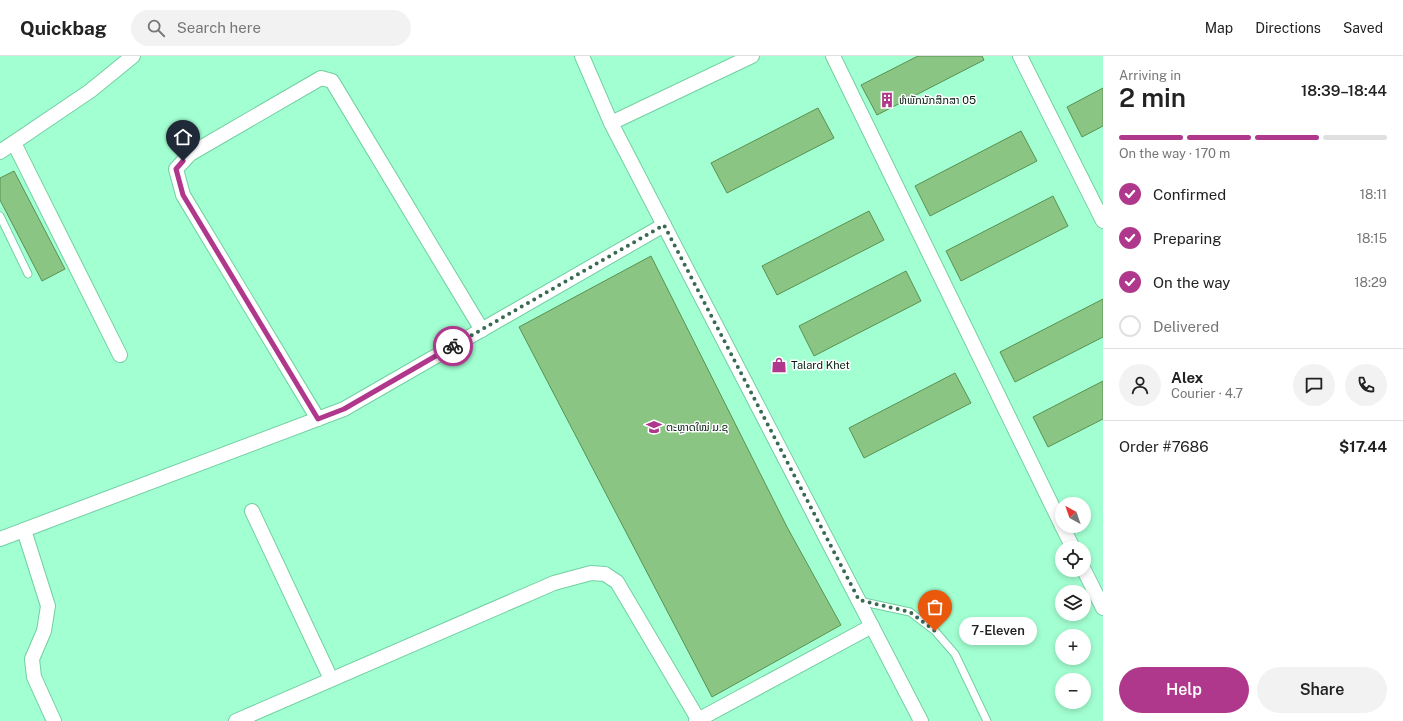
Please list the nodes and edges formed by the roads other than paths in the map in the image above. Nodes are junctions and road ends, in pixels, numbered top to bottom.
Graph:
1 (133, 56) edge
2 (582, 56) edge
3 (752, 56) edge
4 (833, 56) edge
5 (1020, 56) edge
6 (611, 123) junction
7 (14, 143) junction
8 (0, 152) edge
9 (0, 216) edge
10 (1103, 221) edge
11 (664, 225) junction
12 (28, 274) dead end
13 (482, 330) junction
14 (120, 355) dead end
15 (318, 419) junction
16 (252, 511) dead end
17 (1055, 512) edge
18 (24, 530) junction
19 (0, 539) edge
20 (1088, 577) edge
21 (859, 600) junction
22 (1103, 608) edge
23 (872, 626) junction
24 (331, 679) junction
25 (697, 720) edge
26 (54, 721) edge
27 (236, 721) edge
28 (921, 721) edge
29 (987, 721) edge

1 - 7 street
2 - 6 street
3 - 6 street
4 - 17 street
5 - 10 street
6 - 11 street
7 - 8 street
7 - 14 street
9 - 12 lane
11 - 13 street
11 - 21 street
13 - 15 street
13 - 15 street
15 - 18 street
16 - 24 street
18 - 19 street
18 - 26 street
20 - 22 street
21 - 23 street
21 - 29 lane
23 - 25 street
23 - 28 street
24 - 25 street
24 - 27 street

